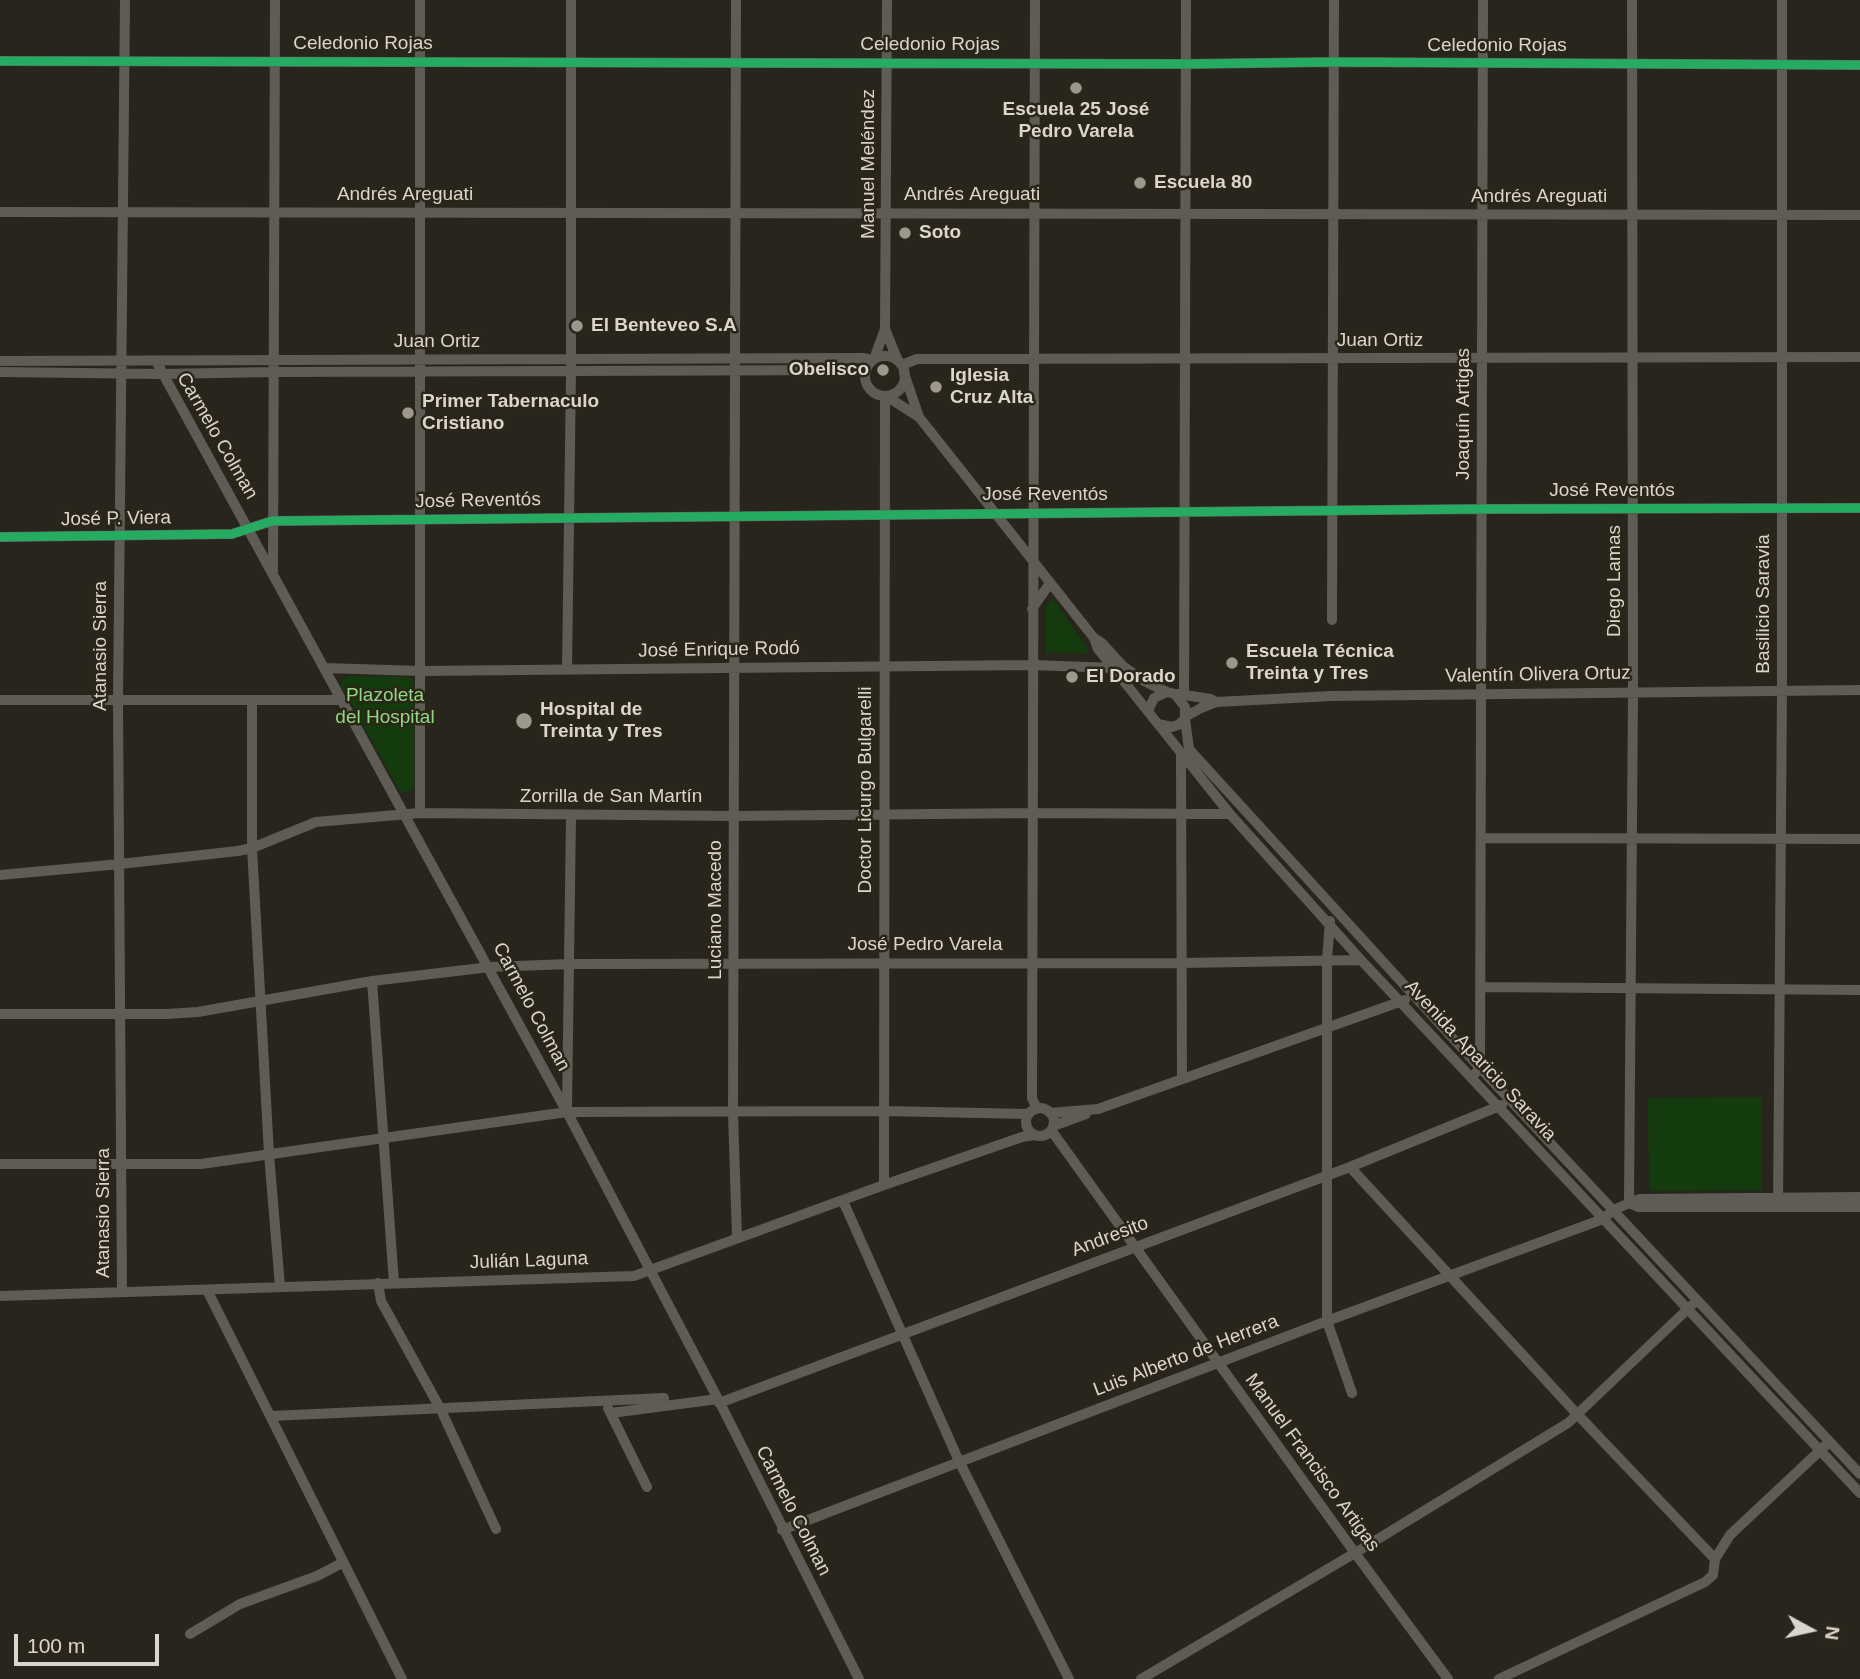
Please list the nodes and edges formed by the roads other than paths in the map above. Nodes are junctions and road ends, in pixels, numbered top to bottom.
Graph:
1 (125, 0) edge
2 (275, 0) edge
3 (420, 0) edge
4 (571, 0) edge
5 (736, 0) edge
6 (887, 0) edge
7 (1035, 0) edge
8 (1186, 0) edge
9 (1334, 0) edge
10 (1483, 0) edge
11 (1632, 0) edge
12 (1782, 0) edge
13 (0, 61) edge
14 (125, 61) junction
15 (275, 61) junction
16 (419, 61) junction
17 (571, 61) junction
18 (736, 61) junction
19 (887, 62) junction
20 (1333, 62) junction
21 (1035, 63) junction
22 (1186, 64) junction
23 (1483, 64) junction
24 (1633, 65) junction
25 (1782, 65) junction
26 (1860, 65) edge
27 (0, 212) edge
28 (124, 212) junction
29 (1034, 212) junction
30 (274, 213) junction
31 (419, 213) junction
32 (571, 213) junction
33 (735, 213) junction
34 (886, 213) junction
35 (1184, 213) junction
36 (1333, 214) junction
37 (1482, 214) junction
38 (1634, 214) junction
39 (1782, 215) junction
40 (1860, 215) edge
41 (885, 328) junction
42 (1860, 357) edge
43 (1782, 358) junction
44 (1185, 359) junction
45 (1332, 359) junction
46 (1482, 359) junction
47 (1633, 359) junction
48 (419, 360) junction
49 (873, 360) junction
50 (0, 361) edge
51 (122, 361) junction
52 (156, 361) junction
53 (1033, 361) junction
54 (735, 365) junction
55 (274, 366) junction
56 (572, 366) junction
57 (901, 367) junction
58 (0, 372) edge
59 (419, 372) junction
60 (866, 372) junction
61 (121, 374) junction
62 (162, 374) junction
63 (885, 396) junction
64 (919, 417) junction
65 (1633, 508) junction
66 (1782, 508) junction
67 (1860, 508) edge
68 (1481, 509) junction
69 (1332, 510) junction
70 (1183, 512) junction
71 (997, 513) junction
72 (1033, 513) junction
73 (884, 515) junction
74 (735, 516) junction
75 (570, 518) junction
76 (419, 519) junction
77 (272, 521) junction
78 (249, 528) junction
79 (232, 534) joint
80 (0, 537) edge
81 (119, 537) junction
82 (1033, 560) junction
83 (273, 574) junction
84 (1050, 583) junction
85 (1032, 608) junction
86 (1332, 620) dead end
87 (1094, 638) junction
88 (1032, 665) junction
89 (733, 666) junction
90 (884, 666) junction
91 (325, 668) junction
92 (1114, 668) junction
93 (567, 670) junction
94 (420, 671) junction
95 (1782, 690) junction
96 (1860, 690) edge
97 (1633, 692) junction
98 (1482, 693) junction
99 (1175, 694) junction
100 (0, 700) edge
101 (342, 700) junction
102 (118, 701) junction
103 (252, 701) junction
104 (1216, 702) junction
105 (1148, 711) junction
106 (1185, 718) junction
107 (1158, 724) junction
108 (1181, 755) junction
109 (419, 813) junction
110 (1034, 813) junction
111 (1181, 813) junction
112 (402, 814) junction
113 (883, 814) junction
114 (1230, 814) junction
115 (571, 815) junction
116 (734, 816) junction
117 (1481, 838) junction
118 (1632, 839) junction
119 (1781, 839) junction
120 (1860, 839) edge
121 (252, 848) junction
122 (120, 864) junction
123 (0, 874) edge
124 (1338, 912) junction
125 (1328, 923) junction
126 (1327, 960) junction
127 (1361, 960) junction
128 (884, 962) junction
129 (734, 963) junction
130 (1034, 963) junction
131 (1181, 963) junction
132 (569, 964) junction
133 (490, 967) junction
134 (372, 981) junction
135 (1481, 987) junction
136 (1630, 988) junction
137 (1779, 989) junction
138 (1860, 990) edge
139 (1412, 994) junction
140 (260, 1001) junction
141 (1402, 1003) junction
142 (0, 1014) edge
143 (121, 1014) junction
144 (1328, 1027) junction
145 (1480, 1068) junction
146 (1472, 1077) junction
147 (1182, 1079) junction
148 (1509, 1099) junction
149 (1499, 1108) junction
150 (1098, 1109) junction
151 (883, 1111) junction
152 (567, 1112) junction
153 (1033, 1112) junction
154 (1050, 1112) junction
155 (733, 1113) junction
156 (1052, 1128) junction
157 (1034, 1135) junction
158 (384, 1136) junction
159 (269, 1154) junction
160 (0, 1164) edge
161 (121, 1165) junction
162 (1350, 1167) junction
163 (1326, 1174) junction
164 (884, 1185) junction
165 (1860, 1197) edge
166 (843, 1201) junction
167 (1778, 1202) junction
168 (1629, 1203) junction
169 (1860, 1207) edge
170 (1613, 1210) junction
171 (1603, 1219) junction
172 (737, 1238) junction
173 (1134, 1247) junction
174 (650, 1271) junction
175 (1450, 1276) junction
176 (378, 1283) junction
177 (394, 1283) junction
178 (280, 1286) junction
179 (207, 1290) junction
180 (122, 1292) junction
181 (0, 1296) edge
182 (1697, 1299) junction
183 (1688, 1309) junction
184 (1327, 1321) junction
185 (903, 1333) junction
186 (1218, 1363) junction
187 (1352, 1393) dead end
188 (664, 1398) dead end
189 (718, 1401) junction
190 (608, 1408) junction
191 (441, 1410) junction
192 (1577, 1414) junction
193 (271, 1416) junction
194 (1826, 1445) junction
195 (959, 1461) junction
196 (1860, 1475) edge
197 (647, 1487) dead end
198 (1859, 1490) edge
199 (496, 1529) dead end
200 (782, 1530) junction
201 (1355, 1553) junction
202 (1715, 1559) junction
203 (342, 1563) junction
204 (190, 1634) dead end
205 (402, 1679) edge
206 (859, 1679) edge
207 (1069, 1679) edge
208 (1141, 1679) edge
209 (1448, 1679) edge
210 (1499, 1679) edge

1 - 14 street, Atanasio Sierra
2 - 15 street
3 - 16 street
4 - 17 street
5 - 18 street, Luciano Macedo
6 - 19 street, Manuel Meléndez
7 - 21 street
8 - 22 street
9 - 20 street
10 - 23 street, Joaquín Artigas
11 - 24 street, Diego Lamas
12 - 25 street, Basilicio Saravia
13 - 14 street, Celedonio Rojas
14 - 15 street, Celedonio Rojas
14 - 28 street, Atanasio Sierra
15 - 16 street, Celedonio Rojas
15 - 30 street
16 - 17 street, Celedonio Rojas
16 - 31 street
17 - 18 street, Celedonio Rojas
17 - 32 street
18 - 19 street, Celedonio Rojas
18 - 33 street, Luciano Macedo
19 - 21 street, Celedonio Rojas
19 - 34 street, Manuel Meléndez
20 - 22 street, Celedonio Rojas
20 - 23 street, Celedonio Rojas
20 - 36 street
21 - 22 street, Celedonio Rojas
21 - 29 street
22 - 35 street
23 - 24 street, Celedonio Rojas
23 - 37 street, Joaquín Artigas
24 - 25 street, Celedonio Rojas
24 - 38 street, Diego Lamas
25 - 26 street, Celedonio Rojas
25 - 39 street, Basilicio Saravia
27 - 28 street, Andrés Areguati
28 - 30 street, Andrés Areguati
28 - 51 street, Atanasio Sierra
29 - 34 street, Andrés Areguati
29 - 35 street, Andrés Areguati
29 - 53 street
30 - 31 street, Andrés Areguati
30 - 55 street
31 - 32 street, Andrés Areguati
31 - 48 street
32 - 33 street, Andrés Areguati
32 - 56 street
33 - 34 street, Andrés Areguati
33 - 54 street, Luciano Macedo
34 - 41 street, Manuel Meléndez
35 - 36 street, Andrés Areguati
35 - 44 street
36 - 37 street, Andrés Areguati
36 - 45 street
37 - 38 street, Andrés Areguati
37 - 46 street, Joaquín Artigas
38 - 39 street, Andrés Areguati
38 - 47 street, Diego Lamas
39 - 40 street, Andrés Areguati
39 - 43 street, Basilicio Saravia
41 - 49 street, Manuel Meléndez
41 - 57 street, Manuel Meléndez
42 - 43 street, Juan Ortiz
43 - 47 street, Juan Ortiz
43 - 66 street, Basilicio Saravia
44 - 45 street, Juan Ortiz
44 - 53 street, Juan Ortiz
44 - 70 street
45 - 46 street, Juan Ortiz
45 - 69 street
46 - 47 street, Juan Ortiz
46 - 68 street, Joaquín Artigas
47 - 65 street, Diego Lamas
48 - 55 street, Juan Ortiz
48 - 56 street, Juan Ortiz
48 - 59 street
49 - 54 street, Juan Ortiz
49 - 57 street
49 - 60 street
50 - 51 street, Juan Ortiz
51 - 52 street, Juan Ortiz
51 - 61 street, Atanasio Sierra
52 - 55 street, Juan Ortiz
52 - 62 street, Carmelo Colman
53 - 57 street, Juan Ortiz
53 - 72 street
54 - 56 street, Juan Ortiz
54 - 60 street, Juan Ortiz
54 - 74 street, Luciano Macedo
55 - 59 street, Juan Ortiz
55 - 62 street, Juan Ortiz
55 - 77 street
56 - 59 street, Juan Ortiz
56 - 75 street
57 - 63 street
57 - 64 street, Avenida Aparicio Saravia
58 - 61 street, Juan Ortiz
59 - 76 street
60 - 63 street
61 - 62 street, Juan Ortiz
61 - 81 street, Atanasio Sierra
62 - 78 street, Carmelo Colman
63 - 64 street, Avenida Aparicio Saravia
63 - 73 street, Doctor Licurgo Bulgarelli
64 - 71 street, Avenida Aparicio Saravia
65 - 66 street, José Reventós
65 - 68 street, José Reventós
65 - 97 street, Diego Lamas
66 - 67 street, José Reventós
66 - 95 street, Basilicio Saravia
68 - 69 street, José Reventós
68 - 98 street, Joaquín Artigas
69 - 70 street, José Reventós
69 - 86 street
70 - 72 street, José Reventós
70 - 99 street
71 - 72 street, José Reventós
71 - 73 street, José Reventós
71 - 82 street, Avenida Aparicio Saravia
72 - 82 street
73 - 74 street, José Reventós
73 - 90 street, Doctor Licurgo Bulgarelli
74 - 75 street, José Reventós
74 - 89 street, Luciano Macedo
75 - 76 street, José Reventós
75 - 93 street
76 - 77 street, José Reventós
76 - 94 street
77 - 78 street, José Reventós
77 - 83 street
78 - 79 street, José Reventós
78 - 83 street, Carmelo Colman
79 - 81 street, José P. Viera
80 - 81 street, José P. Viera
81 - 102 street, Atanasio Sierra
82 - 84 street, Avenida Aparicio Saravia
82 - 85 street
83 - 91 street, Carmelo Colman
84 - 85 street
84 - 87 street, Avenida Aparicio Saravia
85 - 88 street
87 - 92 street, Avenida Aparicio Saravia
87 - 99 street, Avenida Aparicio Saravia
88 - 90 street, José Enrique Rodó
88 - 92 street, José Enrique Rodó
88 - 110 street
89 - 90 street, José Enrique Rodó
89 - 93 street, José Enrique Rodó
89 - 116 street, Luciano Macedo
90 - 113 street, Doctor Licurgo Bulgarelli
91 - 94 street, José Enrique Rodó
91 - 101 street, Carmelo Colman
92 - 105 street, Avenida Aparicio Saravia
93 - 94 street, José Enrique Rodó
94 - 109 street
95 - 96 street, Valentín Olivera Ortuz
95 - 97 street, Valentín Olivera Ortuz
95 - 119 street, Basilicio Saravia
97 - 98 street, Valentín Olivera Ortuz
97 - 118 street, Diego Lamas
98 - 104 street, Valentín Olivera Ortuz
98 - 117 street, Joaquín Artigas
99 - 104 street, Valentín Olivera Ortuz
99 - 105 street
99 - 106 street
100 - 102 street
101 - 103 street
101 - 112 street, Carmelo Colman
102 - 103 street
102 - 122 street, Atanasio Sierra
103 - 121 street
104 - 106 street, Valentín Olivera Ortuz
105 - 107 street, Avenida Aparicio Saravia
106 - 107 street
106 - 124 street, Avenida Aparicio Saravia
107 - 108 street, Avenida Aparicio Saravia
108 - 111 street
108 - 114 street, Avenida Aparicio Saravia
109 - 112 street, Zorrilla de San Martín
109 - 115 street, Zorrilla de San Martín
110 - 111 street, Zorrilla de San Martín
110 - 113 street, Zorrilla de San Martín
110 - 130 street
111 - 114 street, Zorrilla de San Martín
111 - 131 street
112 - 121 street, Zorrilla de San Martín
112 - 133 street, Carmelo Colman
113 - 116 street, Zorrilla de San Martín
113 - 128 street, Doctor Licurgo Bulgarelli
114 - 125 street, Avenida Aparicio Saravia
115 - 116 street, Zorrilla de San Martín
115 - 132 street
116 - 129 street, Luciano Macedo
117 - 118 street
117 - 135 street, Joaquín Artigas
118 - 119 street
118 - 136 street, Diego Lamas
119 - 120 street
119 - 137 street, Basilicio Saravia
121 - 122 street, Zorrilla de San Martín
121 - 140 street
122 - 123 street, Zorrilla de San Martín
122 - 143 street, Atanasio Sierra
124 - 125 street
124 - 139 street, Avenida Aparicio Saravia
125 - 126 street
125 - 127 street, Avenida Aparicio Saravia
126 - 127 street, José Pedro Varela
126 - 131 street, José Pedro Varela
126 - 144 street
127 - 141 street, Avenida Aparicio Saravia
128 - 129 street, José Pedro Varela
128 - 130 street, José Pedro Varela
128 - 151 street, Doctor Licurgo Bulgarelli
129 - 132 street, José Pedro Varela
129 - 155 street, Luciano Macedo
130 - 131 street, José Pedro Varela
130 - 153 street
131 - 147 street
132 - 133 street, José Pedro Varela
132 - 152 street
133 - 134 street, José Pedro Varela
133 - 152 street, Carmelo Colman
134 - 140 street, José Pedro Varela
134 - 158 street
135 - 136 street
135 - 145 street, Joaquín Artigas
136 - 137 street
136 - 168 street, Diego Lamas
137 - 138 street
137 - 167 street, Basilicio Saravia
139 - 141 street
139 - 145 street, Avenida Aparicio Saravia
140 - 143 street, José Pedro Varela
140 - 159 street
141 - 144 street
141 - 146 street, Avenida Aparicio Saravia
142 - 143 street, José Pedro Varela
143 - 161 street, Atanasio Sierra
144 - 147 street
144 - 163 street
145 - 146 street
145 - 148 street, Avenida Aparicio Saravia
146 - 149 street, Avenida Aparicio Saravia
147 - 150 street
148 - 149 street, Andresito
148 - 170 street, Avenida Aparicio Saravia
149 - 162 street, Andresito
149 - 171 street, Avenida Aparicio Saravia
150 - 154 street
150 - 156 street
151 - 153 street
151 - 155 street
151 - 164 street, Doctor Licurgo Bulgarelli
152 - 155 street
152 - 158 street
152 - 174 street, Carmelo Colman
153 - 154 street
153 - 157 street
154 - 156 street
155 - 172 street, Luciano Macedo
156 - 157 street
156 - 173 street, Manuel Francisco Artigas
157 - 164 street, Julián Laguna
158 - 159 street
158 - 177 street
159 - 161 street
159 - 178 street
160 - 161 street
161 - 180 street, Atanasio Sierra
162 - 163 street, Andresito
162 - 175 street
163 - 173 street, Andresito
163 - 184 street
164 - 166 street, Julián Laguna
165 - 167 street
166 - 172 street, Julián Laguna
166 - 185 street
167 - 168 street
167 - 169 street
168 - 170 street
170 - 171 street
170 - 182 street, Avenida Aparicio Saravia
171 - 175 street, Luis Alberto de Herrera
171 - 183 street, Avenida Aparicio Saravia
172 - 174 street, Julián Laguna
173 - 185 street, Andresito
173 - 186 street, Manuel Francisco Artigas
174 - 177 street, Julián Laguna
174 - 189 street, Carmelo Colman
175 - 184 street, Luis Alberto de Herrera
175 - 192 street
176 - 177 street, Julián Laguna
176 - 178 street, Julián Laguna
176 - 191 street
178 - 179 street, Julián Laguna
179 - 180 street, Julián Laguna
179 - 193 street
180 - 181 street, Julián Laguna
182 - 183 street
182 - 194 street, Avenida Aparicio Saravia
183 - 192 street
183 - 194 street, Avenida Aparicio Saravia
184 - 186 street, Luis Alberto de Herrera
184 - 187 street
185 - 189 street, Andresito
185 - 195 street
186 - 195 street, Luis Alberto de Herrera
186 - 201 street, Manuel Francisco Artigas
188 - 190 street
189 - 190 street, Andresito
189 - 200 street, Carmelo Colman
190 - 191 street
190 - 197 street
191 - 193 street
191 - 199 street
192 - 201 street
192 - 202 street
193 - 203 street
194 - 196 street, Avenida Aparicio Saravia
194 - 198 street, Avenida Aparicio Saravia
194 - 202 street
195 - 200 street, Luis Alberto de Herrera
195 - 207 street
200 - 206 street, Carmelo Colman
201 - 208 street
201 - 209 street, Manuel Francisco Artigas
202 - 210 street
203 - 204 street
203 - 205 street

